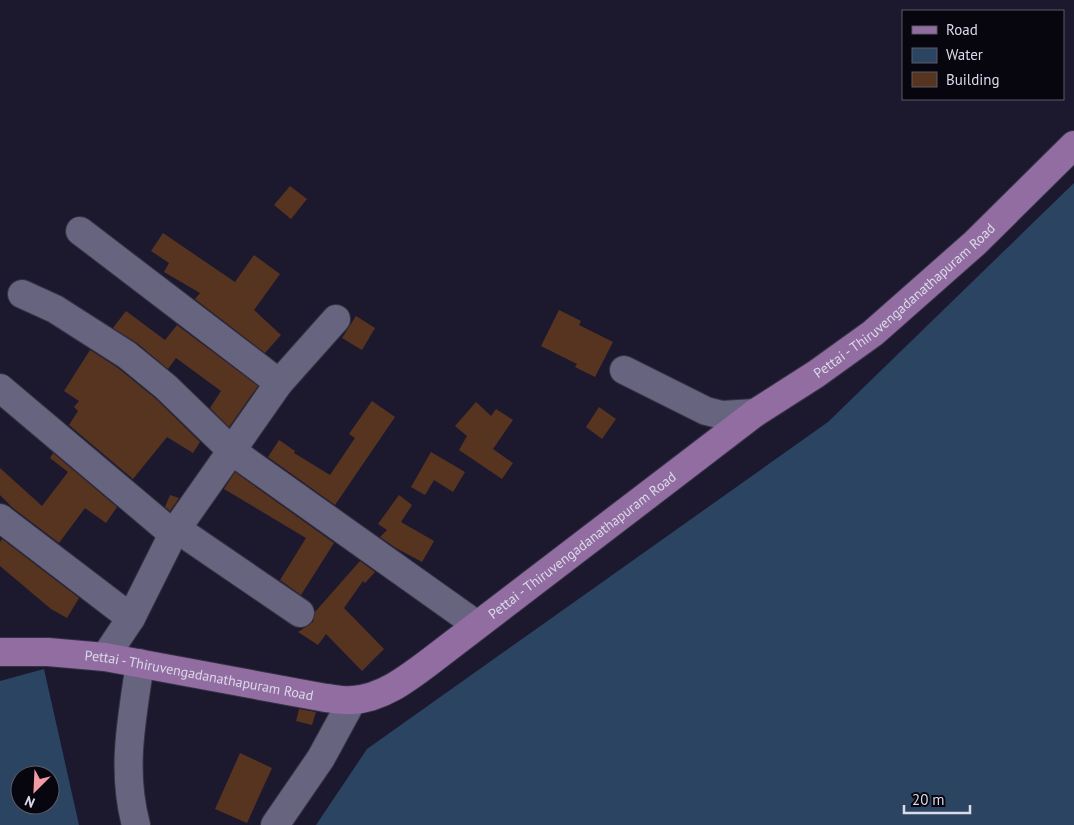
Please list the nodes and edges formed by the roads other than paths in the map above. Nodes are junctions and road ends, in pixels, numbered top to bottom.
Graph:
1 (1074, 145) edge
2 (80, 231) dead end
3 (22, 294) dead end
4 (336, 318) dead end
5 (624, 370) dead end
6 (279, 383) junction
7 (0, 388) edge
8 (755, 413) junction
9 (232, 450) junction
10 (0, 518) edge
11 (175, 531) junction
12 (300, 613) dead end
13 (131, 618) junction
14 (477, 625) junction
15 (0, 652) edge
16 (105, 657) junction
17 (140, 664) junction
18 (352, 701) junction
19 (136, 825) edge
20 (275, 825) edge

1 - 8 main road, Pettai - Thiruvengadanathapuram Road
2 - 6 street
3 - 9 street
4 - 6 street
5 - 8 street
6 - 9 street
7 - 11 street
8 - 14 main road, Pettai - Thiruvengadanathapuram Road
9 - 11 street
9 - 14 street
10 - 13 street
11 - 12 street
11 - 13 street
13 - 16 street
14 - 18 main road, Pettai - Thiruvengadanathapuram Road
15 - 16 main road, Pettai - Thiruvengadanathapuram Road
16 - 17 main road, Pettai - Thiruvengadanathapuram Road
17 - 18 main road, Pettai - Thiruvengadanathapuram Road
17 - 19 street
18 - 20 street

